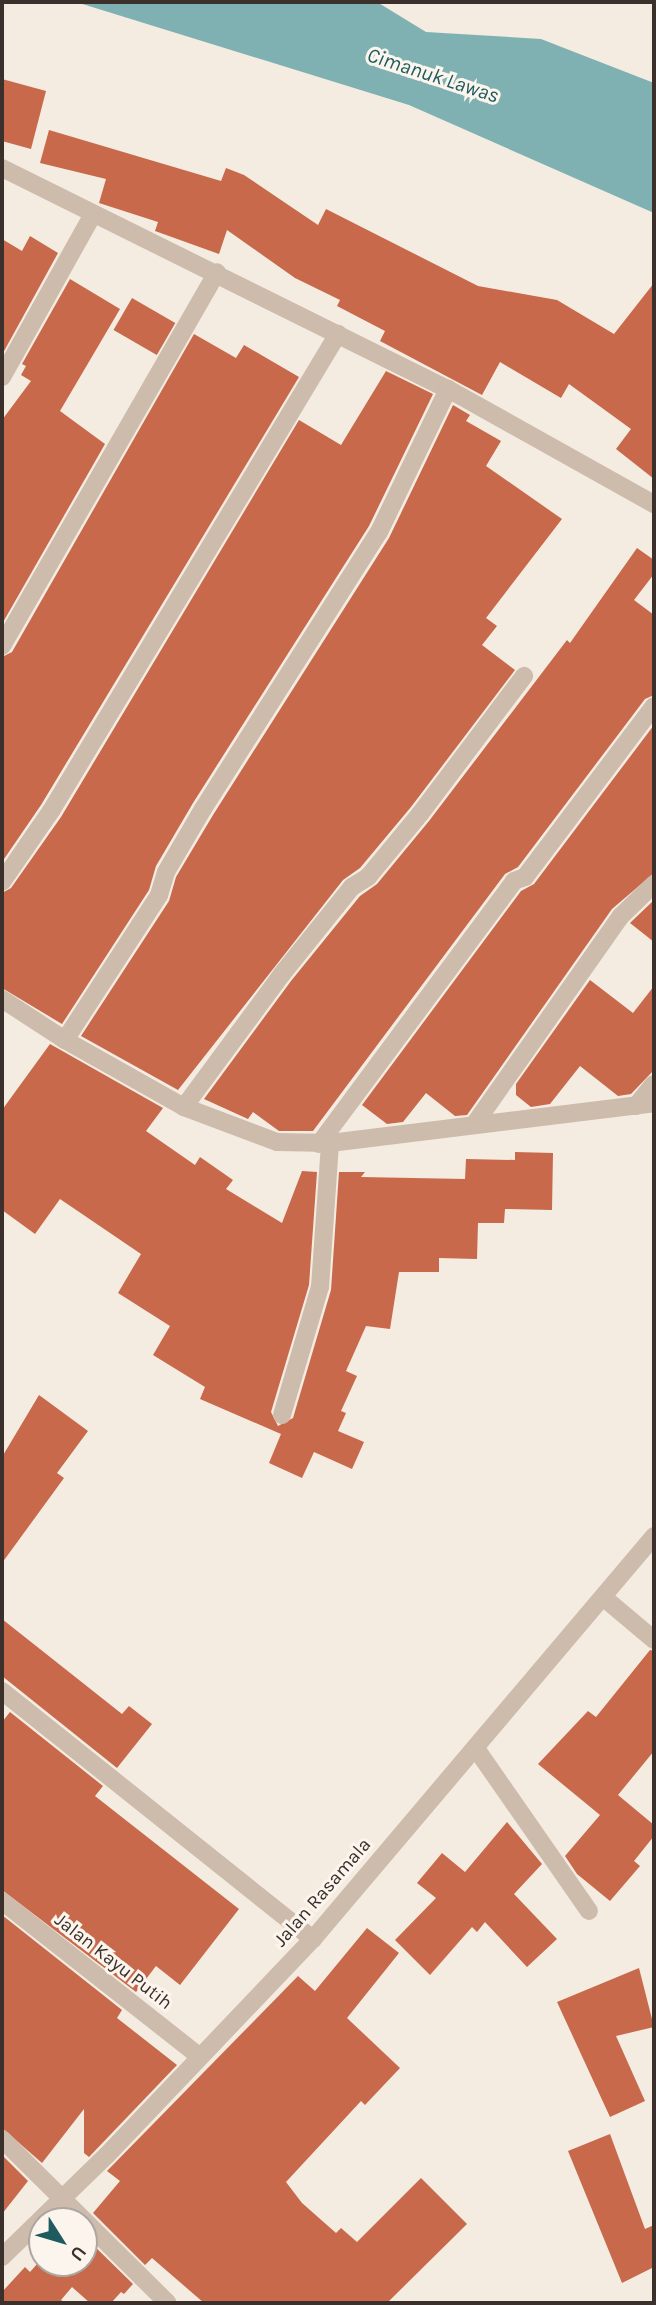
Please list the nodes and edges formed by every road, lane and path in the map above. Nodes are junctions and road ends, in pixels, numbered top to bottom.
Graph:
1 (2, 168) edge
2 (93, 214) junction
3 (217, 272) junction
4 (338, 334) junction
5 (2, 377) edge
6 (448, 389) junction
7 (654, 504) edge
8 (2, 646) edge
9 (524, 676) dead end
10 (654, 706) edge
11 (2, 882) edge
12 (654, 884) edge
13 (2, 999) edge
14 (65, 1040) junction
15 (654, 1084) edge
16 (654, 1102) edge
17 (636, 1106) junction
18 (184, 1107) junction
19 (476, 1122) junction
20 (324, 1143) junction
21 (282, 1415) dead end
22 (654, 1536) edge
23 (603, 1597) junction
24 (654, 1640) edge
25 (2, 1691) edge
26 (477, 1750) junction
27 (2, 1901) edge
28 (589, 1911) dead end
29 (313, 1939) junction
30 (199, 2056) junction
31 (2, 2139) edge
32 (61, 2197) junction
33 (2, 2257) edge
34 (167, 2303) edge

1 - 2 street
2 - 3 street
2 - 5 street
3 - 4 street
3 - 8 street
4 - 6 street
4 - 11 street
6 - 7 street
6 - 14 street
9 - 18 street
10 - 20 street
12 - 19 street
13 - 14 street
14 - 18 street
15 - 17 street
16 - 17 street
17 - 19 street
18 - 20 street
19 - 20 street
20 - 21 street
22 - 23 street, Jalan Rasamala
23 - 24 street
23 - 26 street, Jalan Rasamala
25 - 29 street
26 - 28 street
26 - 29 street, Jalan Rasamala
27 - 30 street, Jalan Kayu Putih
29 - 30 street, Jalan Rasamala
30 - 32 street, Jalan Rasamala
31 - 32 street
32 - 33 street, Jalan Rasamala
32 - 34 street

